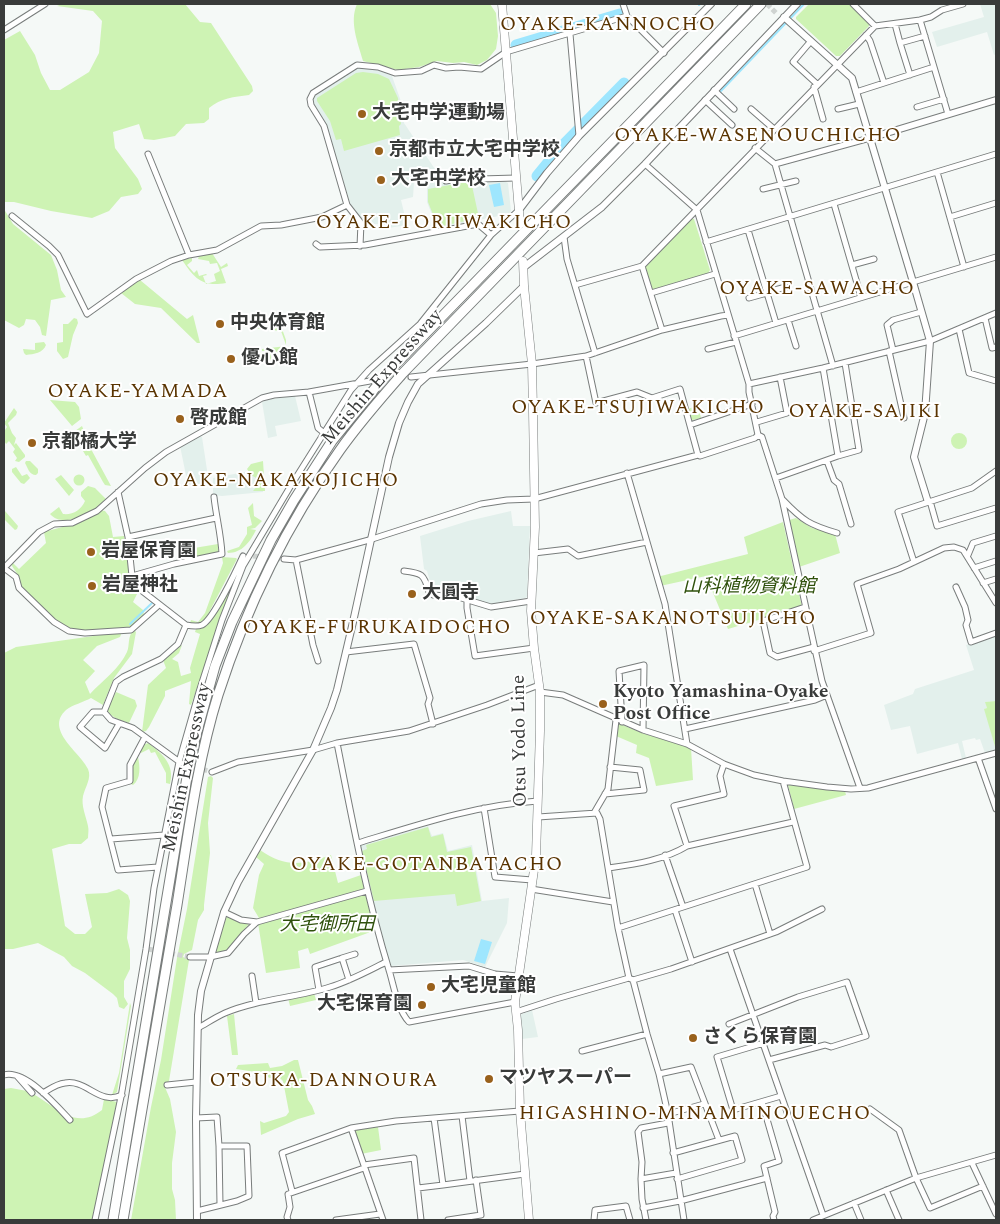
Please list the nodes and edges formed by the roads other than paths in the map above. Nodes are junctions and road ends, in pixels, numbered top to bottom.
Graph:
1 (46, 4) edge
2 (502, 4) edge
3 (623, 4) edge
4 (711, 4) edge
5 (746, 4) edge
6 (761, 4) edge
7 (797, 4) edge
8 (853, 4) edge
9 (963, 4) edge
10 (941, 7) edge
11 (780, 15) junction
12 (627, 16) junction
13 (920, 20) junction
14 (895, 24) junction
15 (875, 26) junction
16 (4, 30) edge
17 (570, 34) junction
18 (866, 35) junction
19 (925, 36) junction
20 (811, 41) junction
21 (900, 43) junction
22 (506, 52) junction
23 (664, 53) junction
24 (837, 64) junction
25 (934, 67) junction
26 (910, 75) junction
27 (884, 83) junction
28 (816, 86) junction
29 (714, 90) junction
30 (856, 92) junction
31 (944, 99) junction
32 (705, 100) junction
33 (996, 100) edge
34 (859, 104) junction
35 (918, 107) dead end
36 (751, 108) dead end
37 (734, 109) dead end
38 (838, 109) dead end
39 (948, 114) junction
40 (823, 119) dead end
41 (732, 125) dead end
42 (774, 129) junction
43 (579, 136) junction
44 (870, 138) junction
45 (755, 148) junction
46 (148, 154) dead end
47 (996, 154) edge
48 (645, 164) junction
49 (775, 164) junction
50 (937, 172) junction
51 (516, 178) junction
52 (796, 180) dead end
53 (446, 181) dead end
54 (781, 184) junction
55 (884, 188) junction
56 (763, 189) dead end
57 (996, 203) edge
58 (834, 204) junction
59 (347, 205) junction
60 (519, 210) junction
61 (697, 210) junction
62 (12, 216) dead end
63 (791, 217) junction
64 (950, 217) junction
65 (520, 224) dead end
66 (748, 230) junction
67 (491, 235) junction
68 (564, 237) junction
69 (706, 242) junction
70 (316, 244) dead end
71 (360, 246) junction
72 (189, 255) junction
73 (996, 257) edge
74 (874, 259) dead end
75 (523, 264) joint
76 (852, 265) junction
77 (642, 266) junction
78 (964, 267) junction
79 (715, 274) junction
80 (913, 282) junction
81 (576, 285) junction
82 (524, 286) junction
83 (786, 287) dead end
84 (651, 293) junction
85 (767, 293) junction
86 (861, 297) junction
87 (749, 298) dead end
88 (818, 310) junction
89 (921, 312) junction
90 (996, 314) edge
91 (728, 315) junction
92 (985, 318) junction
93 (788, 320) junction
94 (776, 323) junction
95 (959, 329) junction
96 (662, 330) junction
97 (735, 339) junction
98 (930, 341) junction
99 (796, 346) dead end
100 (996, 347) edge
101 (708, 349) dead end
102 (891, 351) junction
103 (595, 354) junction
104 (586, 356) junction
105 (844, 363) junction
106 (532, 364) junction
107 (833, 366) junction
108 (823, 368) junction
109 (428, 375) junction
110 (411, 377) tunnel mouth
111 (780, 377) junction
112 (370, 381) tunnel mouth
113 (996, 381) edge
114 (357, 383) junction
115 (750, 384) junction
116 (309, 392) junction
117 (752, 404) junction
118 (904, 418) dead end
119 (757, 422) junction
120 (690, 425) junction
121 (323, 432) junction
122 (758, 435) junction
123 (698, 455) junction
124 (838, 456) junction
125 (827, 461) junction
126 (996, 471) edge
127 (627, 473) junction
128 (776, 478) junction
129 (118, 492) junction
130 (214, 497) dead end
131 (534, 499) junction
132 (782, 499) junction
133 (929, 501) junction
134 (996, 508) edge
135 (216, 518) junction
136 (851, 524) dead end
137 (837, 533) dead end
138 (996, 536) edge
139 (128, 537) junction
140 (370, 540) junction
141 (647, 542) junction
142 (534, 553) junction
143 (246, 556) junction
144 (968, 556) junction
145 (284, 559) tunnel mouth
146 (296, 560) junction
147 (996, 561) edge
148 (914, 562) junction
149 (4, 568) edge
150 (974, 568) junction
151 (404, 571) dead end
152 (132, 576) junction
153 (996, 579) edge
154 (983, 583) junction
155 (956, 587) dead end
156 (467, 600) junction
157 (532, 601) junction
158 (996, 603) edge
159 (159, 605) junction
160 (805, 607) junction
161 (186, 625) junction
162 (996, 633) edge
163 (534, 648) junction
164 (814, 649) junction
165 (346, 652) junction
166 (318, 662) dead end
167 (539, 689) junction
168 (827, 695) junction
169 (104, 712) junction
170 (619, 721) junction
171 (119, 724) junction
172 (433, 724) junction
173 (685, 729) junction
174 (642, 730) junction
175 (145, 737) junction
176 (337, 743) junction
177 (688, 744) junction
178 (313, 750) junction
179 (996, 753) edge
180 (978, 758) junction
181 (180, 763) junction
182 (724, 764) junction
183 (610, 767) junction
184 (212, 772) tunnel mouth
185 (783, 782) junction
186 (860, 788) junction
187 (605, 794) junction
188 (538, 801) junction
189 (484, 808) junction
190 (996, 809) edge
191 (594, 813) junction
192 (538, 817) junction
193 (793, 822) junction
194 (164, 835) junction
195 (110, 839) junction
196 (358, 843) junction
197 (687, 846) junction
198 (665, 855) junction
199 (158, 867) junction
200 (609, 868) junction
201 (532, 880) junction
202 (755, 884) junction
203 (531, 889) junction
204 (368, 891) junction
205 (613, 902) junction
206 (683, 907) junction
207 (822, 909) dead end
208 (675, 910) junction
209 (224, 912) junction
210 (257, 922) junction
211 (618, 928) junction
212 (770, 934) junction
213 (730, 948) junction
214 (355, 954) dead end
215 (190, 957) tunnel mouth
216 (210, 957) junction
217 (342, 958) junction
218 (386, 962) junction
219 (692, 962) junction
220 (389, 970) junction
221 (252, 976) dead end
222 (518, 976) junction
223 (631, 979) junction
224 (349, 980) junction
225 (319, 990) junction
226 (515, 1002) junction
227 (256, 1003) junction
228 (516, 1012) junction
229 (754, 1015) junction
230 (729, 1024) dead end
231 (198, 1028) junction
232 (647, 1034) junction
233 (764, 1043) junction
234 (582, 1051) dead end
235 (770, 1060) junction
236 (659, 1074) junction
237 (4, 1075) edge
238 (17, 1076) junction
239 (196, 1082) junction
240 (167, 1085) dead end
241 (32, 1093) dead end
242 (43, 1093) junction
243 (122, 1094) junction
244 (782, 1096) junction
245 (762, 1102) junction
246 (704, 1104) junction
247 (870, 1109) dead end
248 (520, 1111) junction
249 (668, 1114) junction
250 (462, 1116) junction
251 (196, 1118) junction
252 (434, 1118) junction
253 (70, 1120) dead end
254 (668, 1123) junction
255 (351, 1128) junction
256 (718, 1140) junction
257 (219, 1146) junction
258 (673, 1153) junction
259 (996, 1156) edge
260 (972, 1163) junction
261 (364, 1167) junction
262 (525, 1174) junction
263 (676, 1176) junction
264 (767, 1178) junction
265 (916, 1178) junction
266 (641, 1179) junction
267 (473, 1180) junction
268 (443, 1185) junction
269 (983, 1186) junction
270 (418, 1188) junction
271 (886, 1190) junction
272 (292, 1191) junction
273 (680, 1201) junction
274 (854, 1203) junction
275 (220, 1205) junction
276 (643, 1208) junction
277 (197, 1211) junction
278 (380, 1214) junction
279 (996, 1214) edge
280 (823, 1216) junction
281 (95, 1220) edge
282 (112, 1220) edge
283 (123, 1220) edge
284 (197, 1220) edge
285 (288, 1220) edge
286 (336, 1220) edge
287 (383, 1220) edge
288 (421, 1220) edge
289 (448, 1220) edge
290 (529, 1220) edge
291 (594, 1220) edge
292 (630, 1220) edge
293 (646, 1220) edge
294 (684, 1220) edge
295 (774, 1220) edge
296 (812, 1220) edge
297 (861, 1220) edge
298 (899, 1220) edge

1 - 16 street
2 - 22 main road
3 - 12 street
4 - 23 street
5 - 282 highway, Meishin Expressway
6 - 283 highway, Meishin Expressway
7 - 11 street
8 - 15 street
9 - 10 street
10 - 13 street
11 - 20 street
11 - 29 street
12 - 17 street
12 - 23 street
13 - 14 street
13 - 19 street
14 - 15 street
14 - 21 street
15 - 18 street
17 - 22 street
17 - 43 street
18 - 24 street
18 - 27 street
19 - 21 street
19 - 25 street
20 - 24 street
20 - 28 street
21 - 26 street
22 - 51 main road
22 - 59 street
23 - 43 street
24 - 28 street
24 - 30 street
25 - 26 street
25 - 31 street
26 - 27 street
27 - 30 street
28 - 40 street
28 - 42 street
29 - 32 street
29 - 37 street
30 - 34 street
31 - 35 street
31 - 39 street
32 - 41 street
32 - 48 street
33 - 39 street
34 - 38 street
34 - 44 street
36 - 42 street
39 - 44 street
42 - 45 street
43 - 60 street
44 - 49 street
44 - 55 street
45 - 49 street
45 - 61 street
46 - 72 street
47 - 50 street
48 - 61 street
48 - 68 street
49 - 54 street
50 - 55 street
50 - 64 street
51 - 53 street
51 - 60 main road
52 - 54 street
54 - 56 street
54 - 63 street
55 - 58 street
55 - 80 street
57 - 64 street
58 - 63 street
58 - 76 street
59 - 71 street
59 - 72 street
60 - 65 main road
60 - 67 street
61 - 69 street
61 - 77 street
62 - 72 street
63 - 66 street
63 - 88 street
64 - 78 street
66 - 69 street
66 - 85 street
67 - 71 street
67 - 114 street
68 - 75 street
68 - 81 street
69 - 79 street
70 - 71 street
73 - 78 street
74 - 76 street
75 - 82 main road, Otsu Yodo Line
76 - 86 street
77 - 81 street
77 - 84 street
78 - 80 street
79 - 84 street
79 - 91 street
80 - 86 street
80 - 89 street
81 - 103 street
82 - 106 main road, Otsu Yodo Line
82 - 109 street
83 - 85 street
84 - 96 street
85 - 87 street
85 - 94 street
86 - 88 street
88 - 93 street
88 - 107 street
89 - 98 street
89 - 102 street
90 - 92 street
91 - 96 street
91 - 97 street
92 - 95 street
92 - 100 street
93 - 94 street
93 - 99 street
94 - 97 street
95 - 98 street
95 - 113 street
96 - 103 street
97 - 101 street
97 - 115 street
98 - 102 street
98 - 133 street
102 - 105 street
102 - 118 street
103 - 104 street
104 - 106 street
104 - 120 street
105 - 107 street
105 - 124 street
106 - 109 street
106 - 131 main road, Otsu Yodo Line
107 - 108 street
108 - 111 street
108 - 124 street
109 - 110 street
109 - 140 street
111 - 115 street
111 - 119 street
112 - 114 street
114 - 116 street
114 - 121 street
115 - 117 street
116 - 121 street
116 - 129 street
117 - 119 street
117 - 120 street
119 - 122 street
120 - 123 street
121 - 143 street
122 - 123 street
122 - 128 street
123 - 127 street
124 - 125 street
125 - 128 street
125 - 136 street
126 - 133 street
127 - 131 street
127 - 141 street
128 - 132 street
129 - 139 street
129 - 149 street
130 - 135 street
131 - 140 street
131 - 142 main road, Otsu Yodo Line
132 - 137 street
132 - 160 street
133 - 134 street
133 - 148 street
135 - 139 street
135 - 152 street
138 - 144 street
139 - 152 street
140 - 146 street
140 - 165 street
141 - 142 street
141 - 173 street
142 - 157 main road, Otsu Yodo Line
143 - 161 street
143 - 181 street
144 - 148 street
144 - 150 street
145 - 146 street
146 - 166 street
147 - 150 street
148 - 164 street
149 - 159 street
150 - 154 street
151 - 156 street
152 - 159 street
153 - 154 street
154 - 158 street
155 - 162 street
156 - 157 street
156 - 163 street
157 - 163 main road, Otsu Yodo Line
159 - 161 street
160 - 164 street
160 - 164 street
161 - 169 street
163 - 167 main road, Otsu Yodo Line
164 - 168 street
165 - 172 street
165 - 178 street
167 - 170 street
167 - 172 street
167 - 188 main road, Otsu Yodo Line
168 - 173 street
168 - 186 street
169 - 171 street
169 - 171 street
170 - 174 street
170 - 174 street
170 - 183 street
171 - 175 street
172 - 176 street
173 - 177 street
174 - 177 street
175 - 181 street
175 - 195 street
176 - 178 street
176 - 196 street
177 - 182 street
178 - 184 street
178 - 209 street
179 - 180 street
180 - 186 street
180 - 190 street
181 - 194 street
182 - 185 street
182 - 197 street
183 - 187 street
183 - 187 street
185 - 186 street
185 - 193 street
187 - 191 street
188 - 189 street
188 - 192 main road, Otsu Yodo Line
189 - 196 street
189 - 201 street
191 - 192 street
191 - 200 street
192 - 201 main road, Otsu Yodo Line
193 - 197 street
193 - 202 street
194 - 195 street
194 - 199 street
195 - 199 street
196 - 204 street
197 - 198 street
198 - 200 street
198 - 206 street
199 - 243 street
200 - 205 street
201 - 203 main road, Otsu Yodo Line
202 - 206 street
202 - 212 street
203 - 205 street
203 - 222 main road, Otsu Yodo Line
204 - 210 street
204 - 218 street
205 - 211 street
206 - 208 street
207 - 212 street
208 - 211 street
208 - 219 street
209 - 210 street
209 - 216 street
210 - 216 street
211 - 223 street
212 - 213 street
213 - 219 street
213 - 229 street
214 - 217 street
215 - 216 street
216 - 231 street
217 - 224 street
217 - 225 street
218 - 220 street
218 - 224 street
219 - 223 street
220 - 222 street
220 - 226 street
221 - 227 street
222 - 226 main road, Otsu Yodo Line
223 - 228 street
223 - 232 street
224 - 225 street
225 - 227 street
226 - 228 main road, Otsu Yodo Line
227 - 231 street
228 - 248 main road, Otsu Yodo Line
229 - 230 street
229 - 233 street
229 - 235 street
231 - 239 street
232 - 234 street
232 - 236 street
233 - 235 street
233 - 245 street
235 - 244 street
236 - 246 street
236 - 249 street
237 - 238 street
238 - 241 street
238 - 242 street
239 - 240 street
239 - 251 street
242 - 243 street
242 - 253 street
243 - 281 street
244 - 245 street
244 - 280 street
245 - 264 street
246 - 249 street
246 - 256 street
247 - 265 street
248 - 250 street
248 - 262 main road, Otsu Yodo Line
249 - 254 street
250 - 252 street
250 - 267 street
251 - 257 street
251 - 277 street
252 - 255 street
252 - 268 street
254 - 258 street
254 - 266 street
255 - 261 street
255 - 272 street
256 - 258 street
256 - 263 street
257 - 275 street
257 - 275 street
258 - 263 street
259 - 260 street
260 - 265 street
260 - 269 street
261 - 270 street
261 - 272 street
261 - 278 street
262 - 267 street
262 - 290 main road, Otsu Yodo Line
263 - 266 street
263 - 273 street
264 - 273 street
264 - 295 street
265 - 269 street
265 - 271 street
266 - 276 street
267 - 268 street
267 - 289 street
268 - 270 street
269 - 279 street
270 - 288 street
271 - 274 street
271 - 298 street
272 - 285 street
273 - 276 street
273 - 294 street
274 - 280 street
274 - 297 street
275 - 277 street
276 - 293 street
277 - 284 street
278 - 286 street
278 - 287 street
280 - 296 street
291 - 292 street

